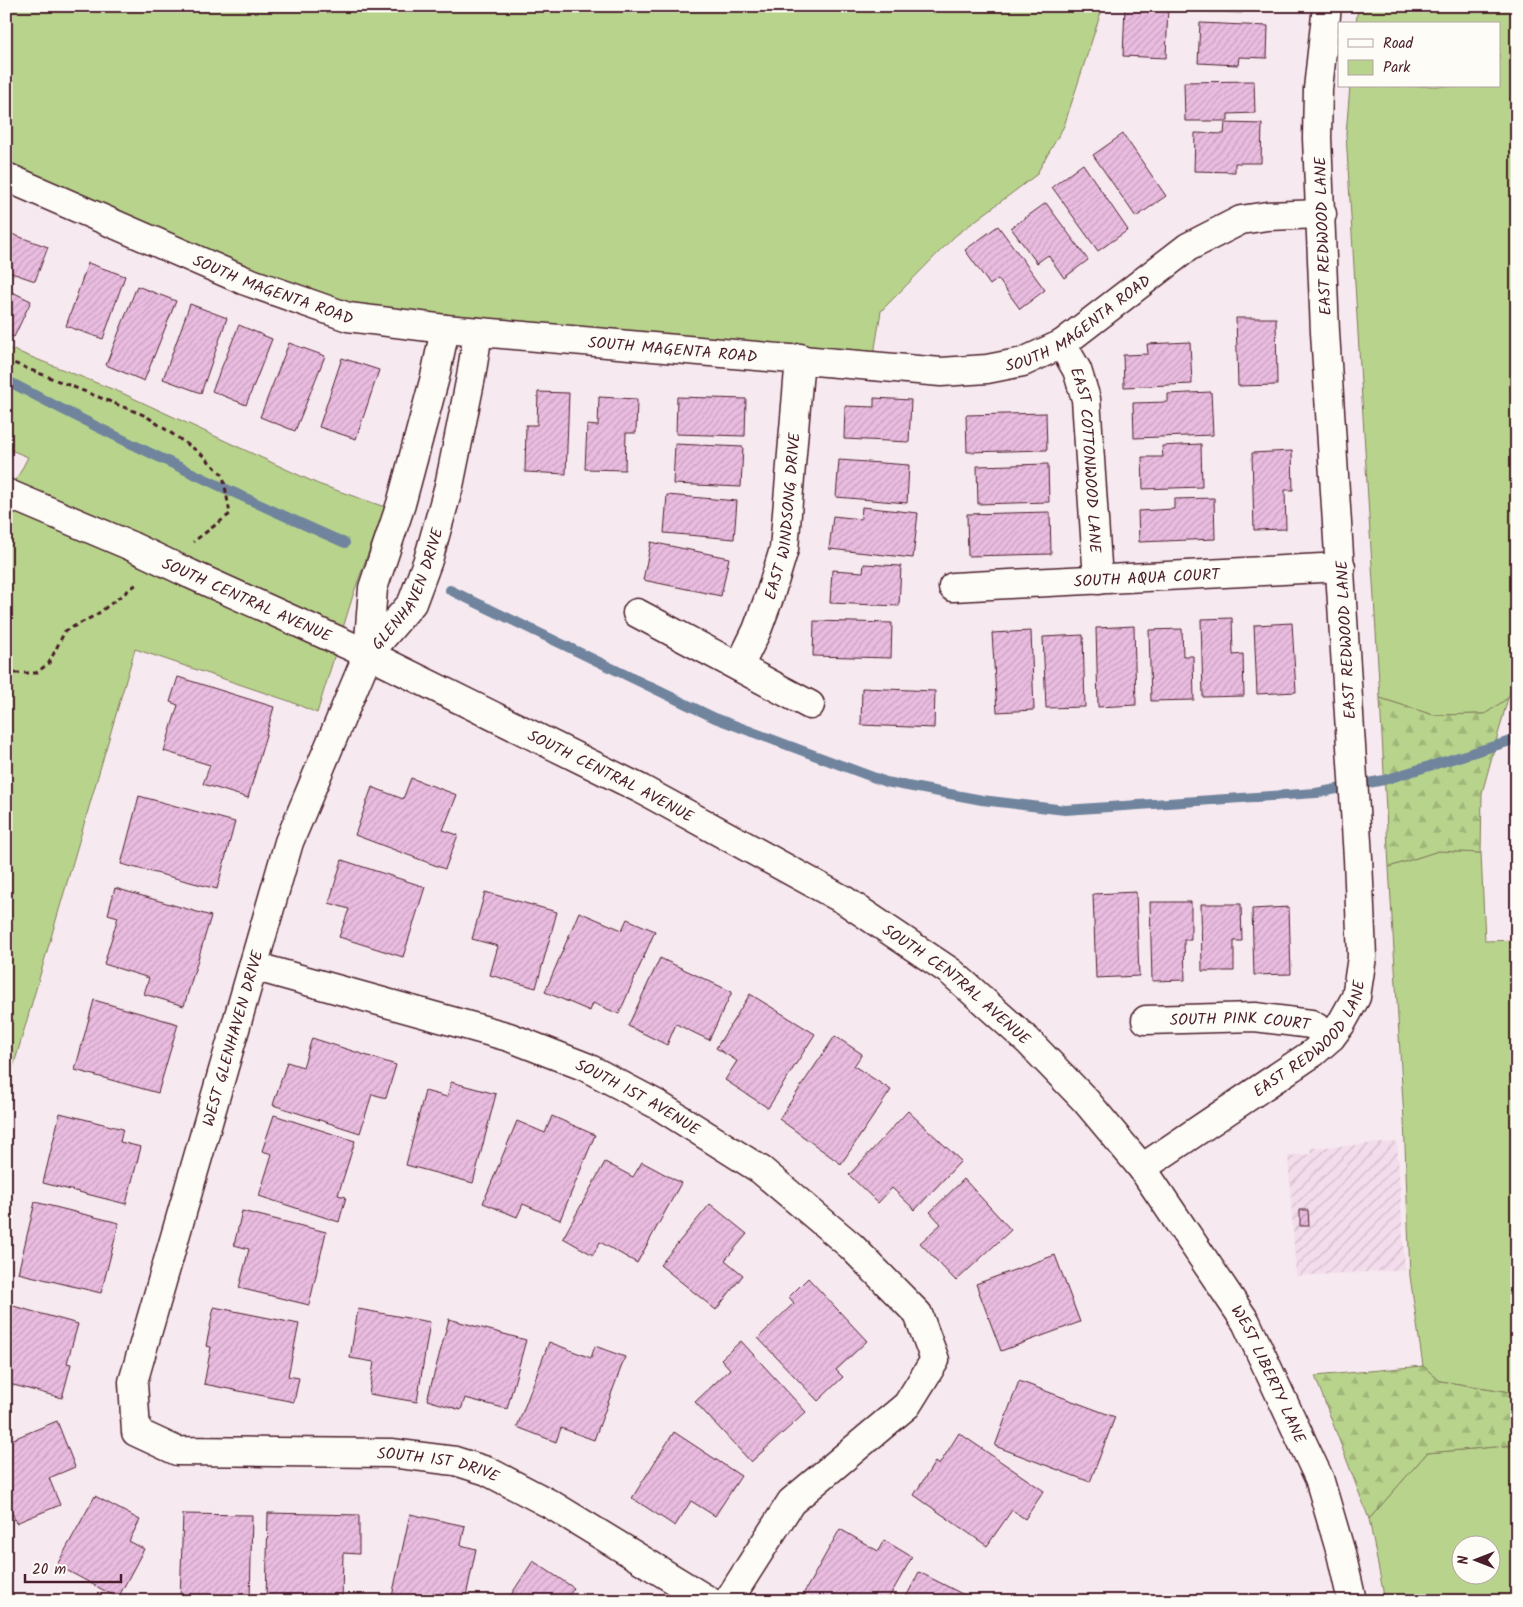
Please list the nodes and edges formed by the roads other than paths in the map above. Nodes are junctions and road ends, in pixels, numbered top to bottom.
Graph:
1 (1326, 6) edge
2 (6, 178) edge
3 (1322, 214) junction
4 (445, 329) junction
5 (478, 332) junction
6 (1062, 344) junction
7 (800, 358) junction
8 (409, 474) junction
9 (449, 486) junction
10 (6, 493) edge
11 (1341, 567) junction
12 (1098, 580) junction
13 (954, 588) dead end
14 (637, 613) dead end
15 (368, 654) junction
16 (738, 666) junction
17 (810, 705) dead end
18 (253, 966) junction
19 (1146, 1020) dead end
20 (1331, 1037) junction
21 (1142, 1168) junction
22 (136, 1432) joint
23 (709, 1601) edge
24 (728, 1601) edge
25 (1352, 1601) edge

1 - 3 street, EAST REDWOOD LANE
2 - 4 street, SOUTH MAGENTA ROAD
3 - 6 street, SOUTH MAGENTA ROAD
3 - 11 street, EAST REDWOOD LANE
4 - 5 street, SOUTH MAGENTA ROAD
4 - 8 street, GLENHAVEN DRIVE
5 - 7 street, SOUTH MAGENTA ROAD
5 - 9 street, GLENHAVEN DRIVE
6 - 7 street, SOUTH MAGENTA ROAD
6 - 12 street, EAST COTTONWOOD LANE
7 - 16 street, EAST WINDSONG DRIVE
8 - 9 street
8 - 15 street, GLENHAVEN DRIVE
9 - 15 street, GLENHAVEN DRIVE
10 - 15 street, SOUTH CENTRAL AVENUE, bridge
11 - 12 street, SOUTH AQUA COURT
11 - 20 street, EAST REDWOOD LANE
12 - 13 street, SOUTH AQUA COURT
14 - 16 street
15 - 18 street, WEST GLENHAVEN DRIVE
15 - 21 street, SOUTH CENTRAL AVENUE
16 - 17 street
18 - 22 street, WEST GLENHAVEN DRIVE
18 - 24 street, SOUTH 1ST AVENUE
19 - 20 street, SOUTH PINK COURT
20 - 21 street, EAST REDWOOD LANE
21 - 25 street, WEST LIBERTY LANE
22 - 23 street, SOUTH 1ST DRIVE

